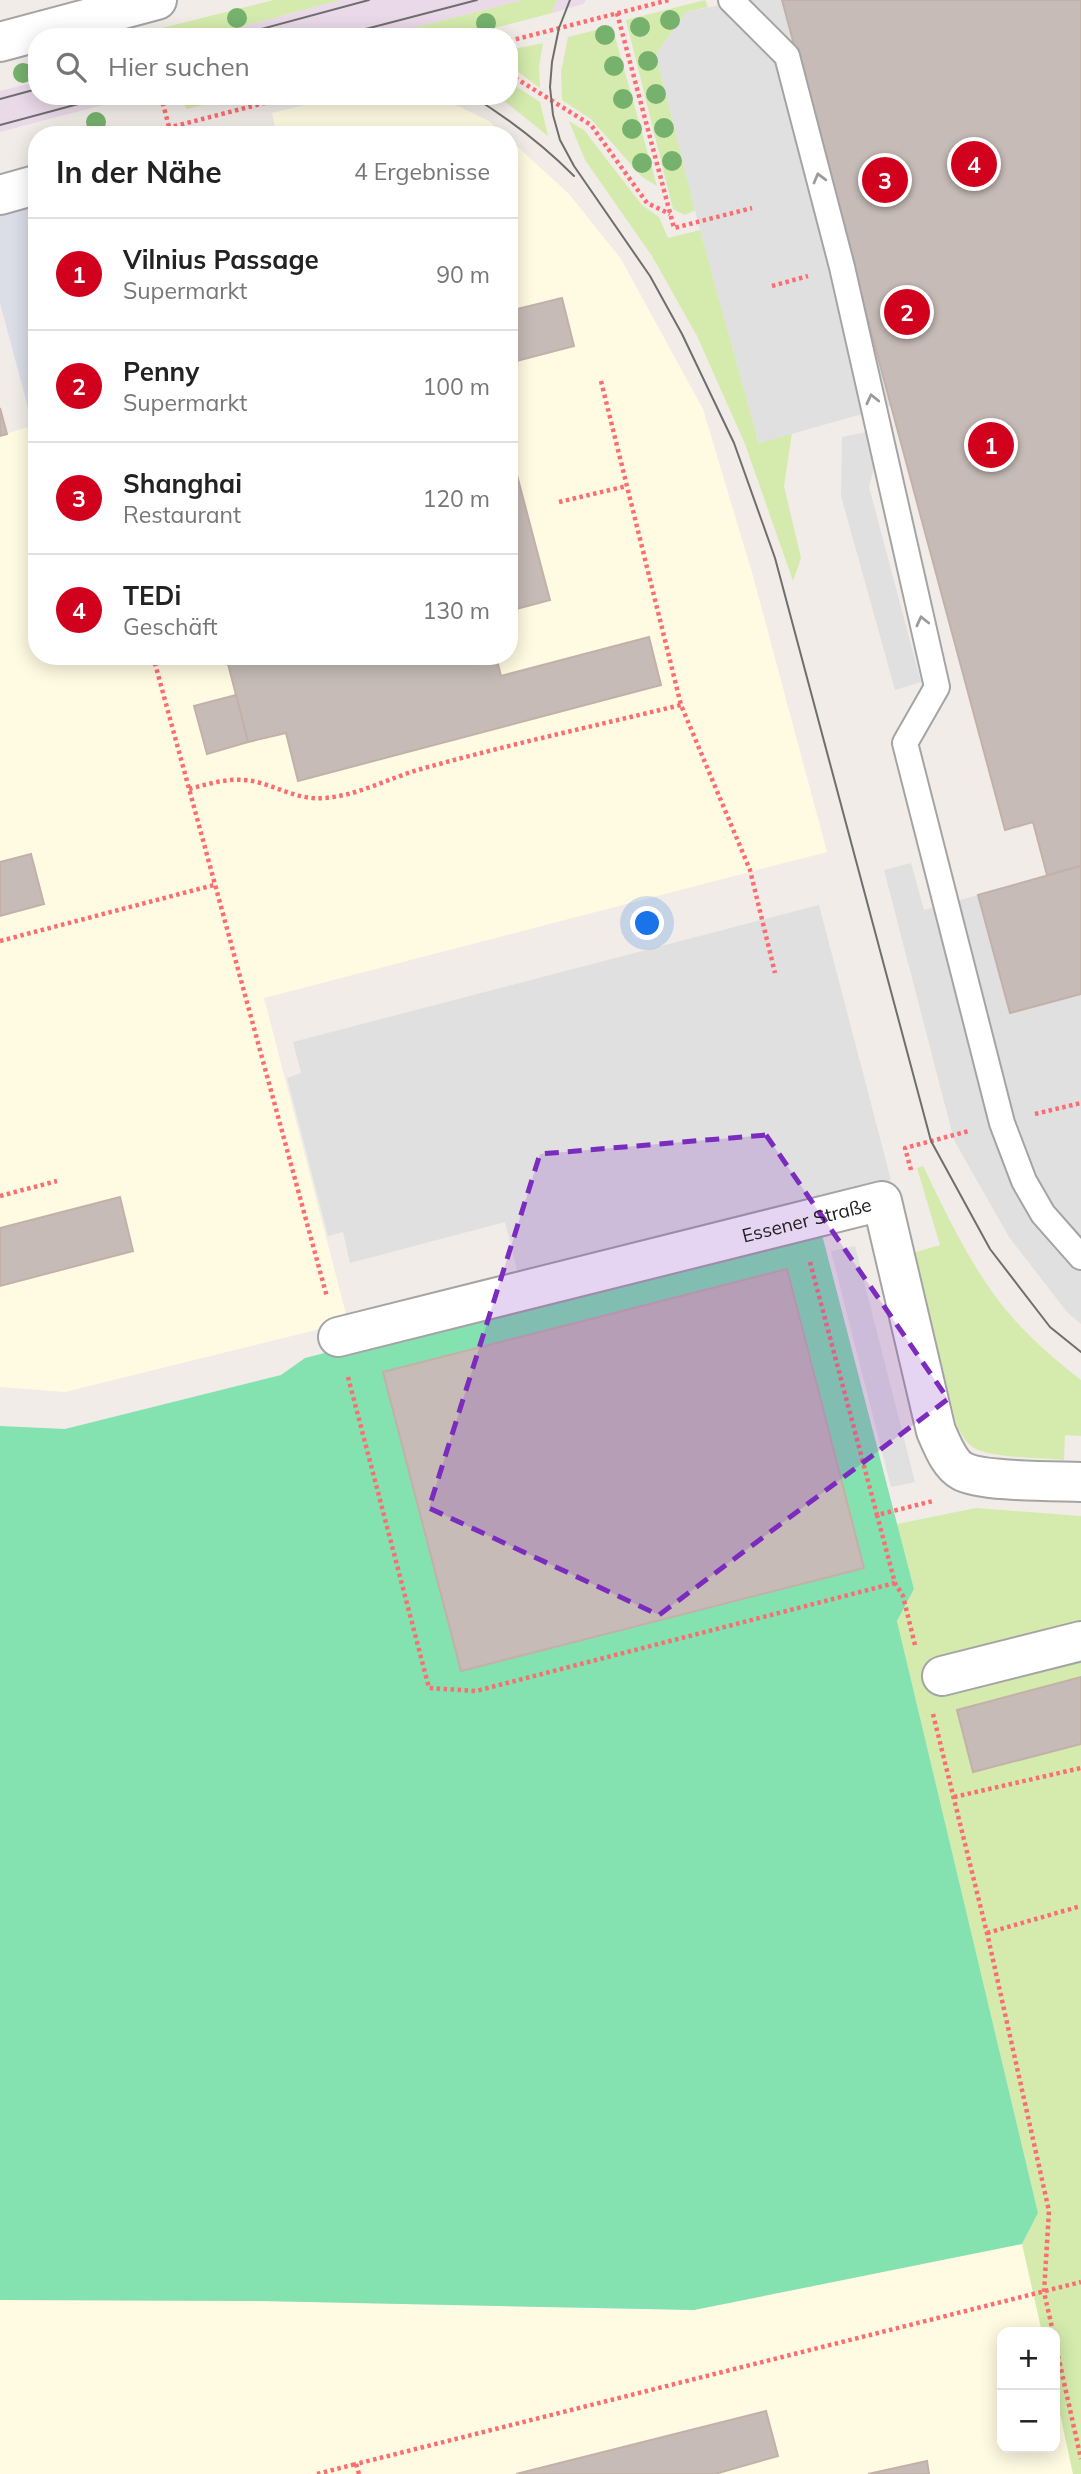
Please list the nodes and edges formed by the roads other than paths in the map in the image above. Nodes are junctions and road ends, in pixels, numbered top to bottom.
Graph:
1 (157, 0) edge
2 (732, 1) edge
3 (55, 28) edge
4 (28, 35) edge
5 (0, 43) edge
6 (1081, 1257) edge
7 (338, 1337) road end
8 (1081, 1482) edge
9 (1081, 1641) edge
10 (930, 1679) road end

1 - 3 street
6 -> 2 lane
4 - 5 street
7 - 8 street, Essener Straße
9 - 10 street

